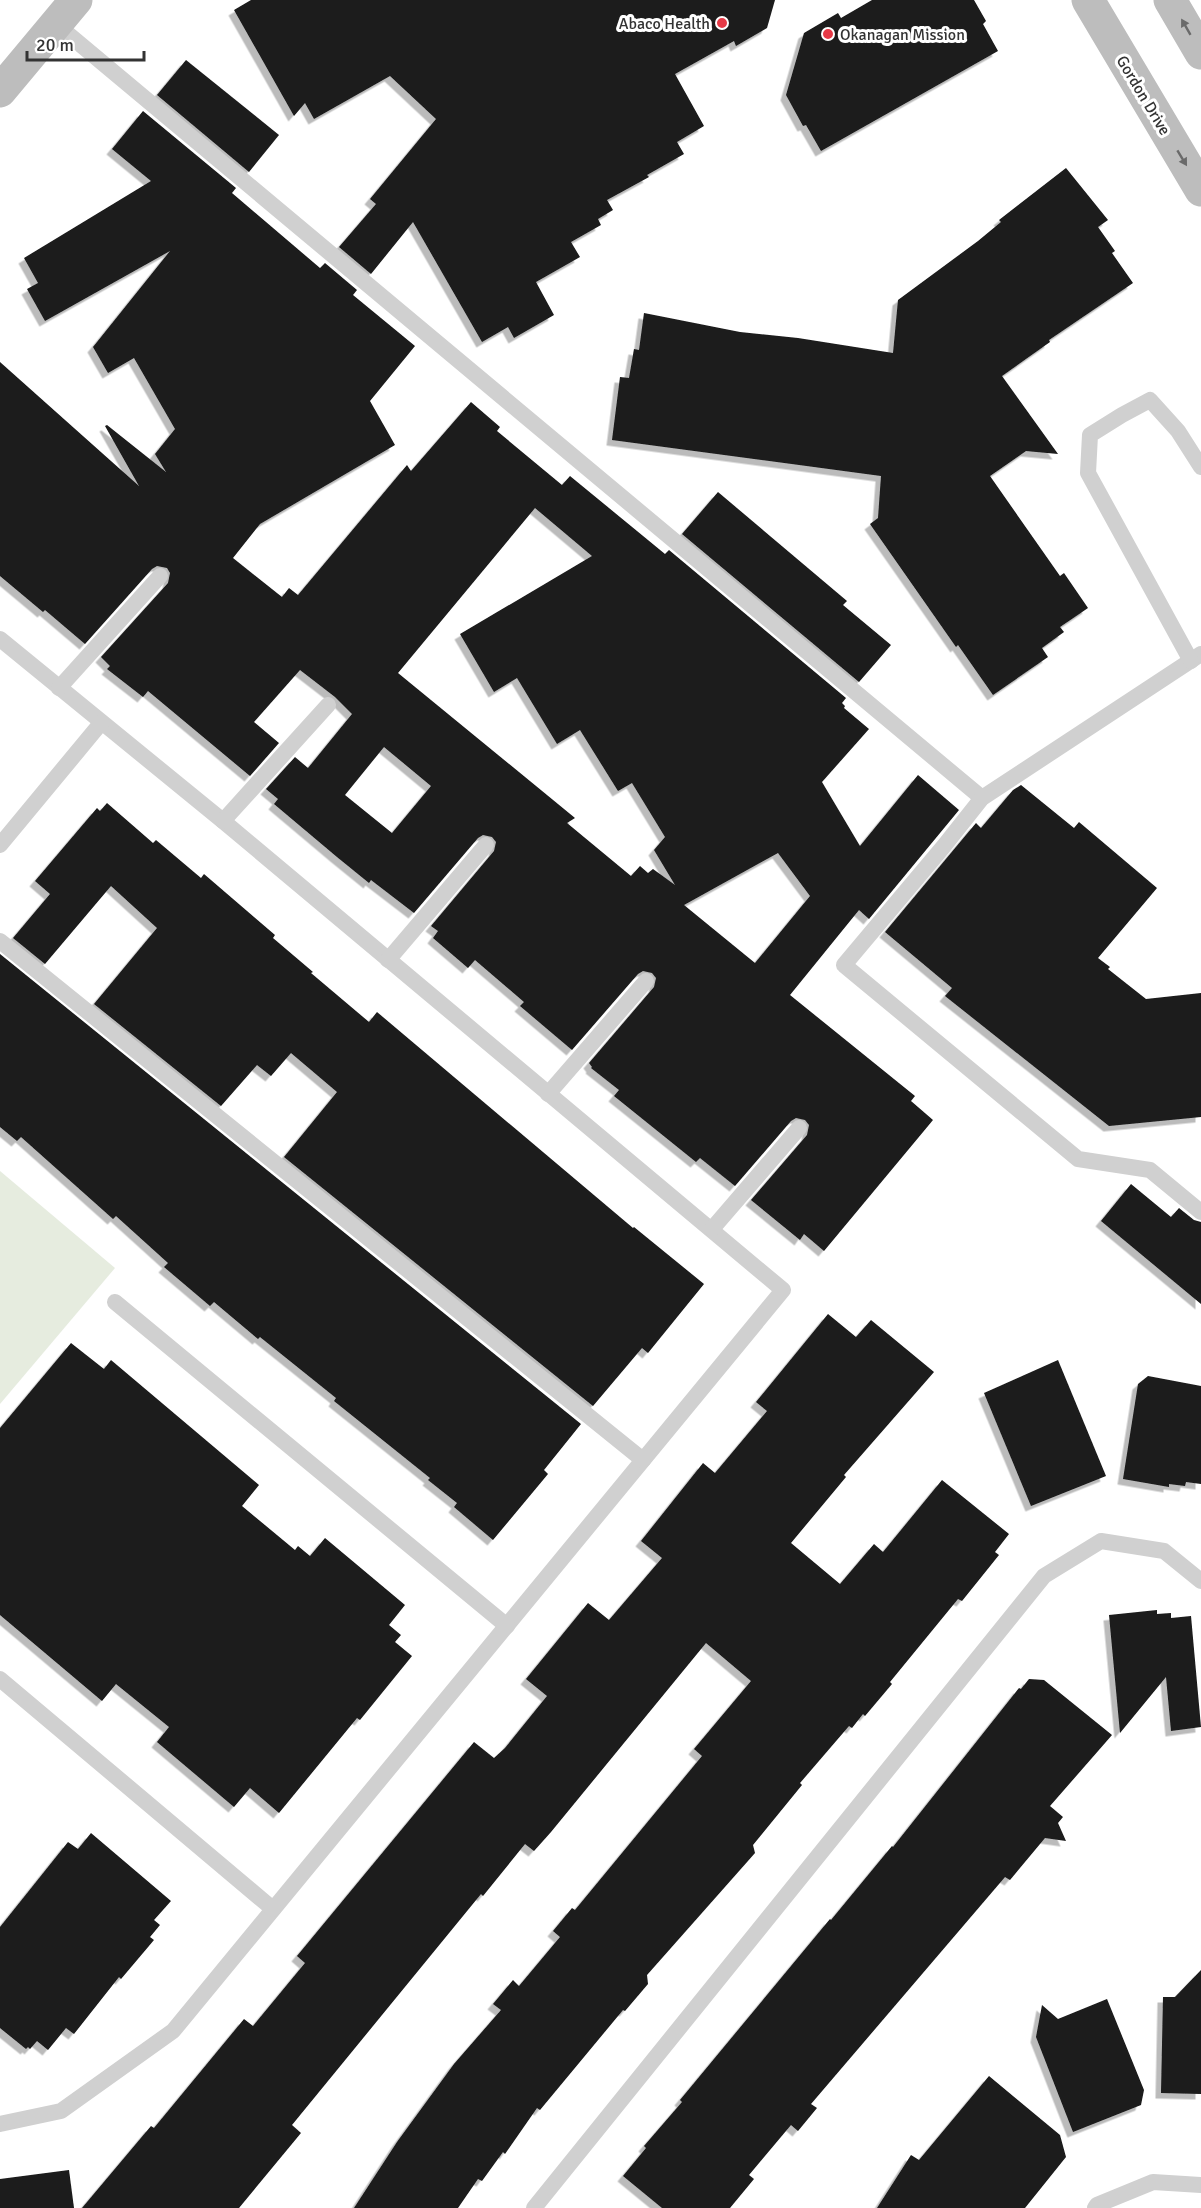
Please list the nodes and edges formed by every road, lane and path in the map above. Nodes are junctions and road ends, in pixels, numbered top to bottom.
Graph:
1 (1088, 0) edge
2 (1170, 0) edge
3 (66, 12) edge
4 (1201, 53) edge
5 (0, 91) edge
6 (1201, 190) edge
7 (1201, 467) edge
8 (160, 576) dead end
9 (0, 639) edge
10 (1196, 658) edge
11 (59, 688) junction
12 (328, 705) dead end
13 (101, 723) junction
14 (982, 798) junction
15 (223, 821) junction
16 (486, 844) dead end
17 (0, 845) edge
18 (0, 941) edge
19 (388, 960) junction
20 (646, 981) dead end
21 (548, 1094) junction
22 (800, 1128) dead end
23 (1201, 1212) edge
24 (712, 1229) junction
25 (116, 1302) dead end
26 (643, 1460) junction
27 (1201, 1581) edge
28 (507, 1626) junction
29 (0, 1678) edge
30 (273, 1910) junction
31 (0, 2124) edge
32 (1201, 2185) edge
33 (534, 2208) edge
34 (1095, 2208) edge

1 -> 6 main road, Gordon Drive
4 -> 2 main road
3 - 5 main road
3 - 14 lane
7 - 10 lane
8 - 11 lane
9 - 11 lane
10 - 14 lane
11 - 13 lane
12 - 15 lane
13 - 15 lane
13 - 17 lane
14 - 23 lane
15 - 19 lane
16 - 19 lane
18 - 26 lane
19 - 21 lane
20 - 21 lane
21 - 24 lane
22 - 24 lane
24 - 26 lane
25 - 28 lane
26 - 28 lane
27 - 33 lane
28 - 30 lane
29 - 30 lane
30 - 31 lane
32 - 34 lane

